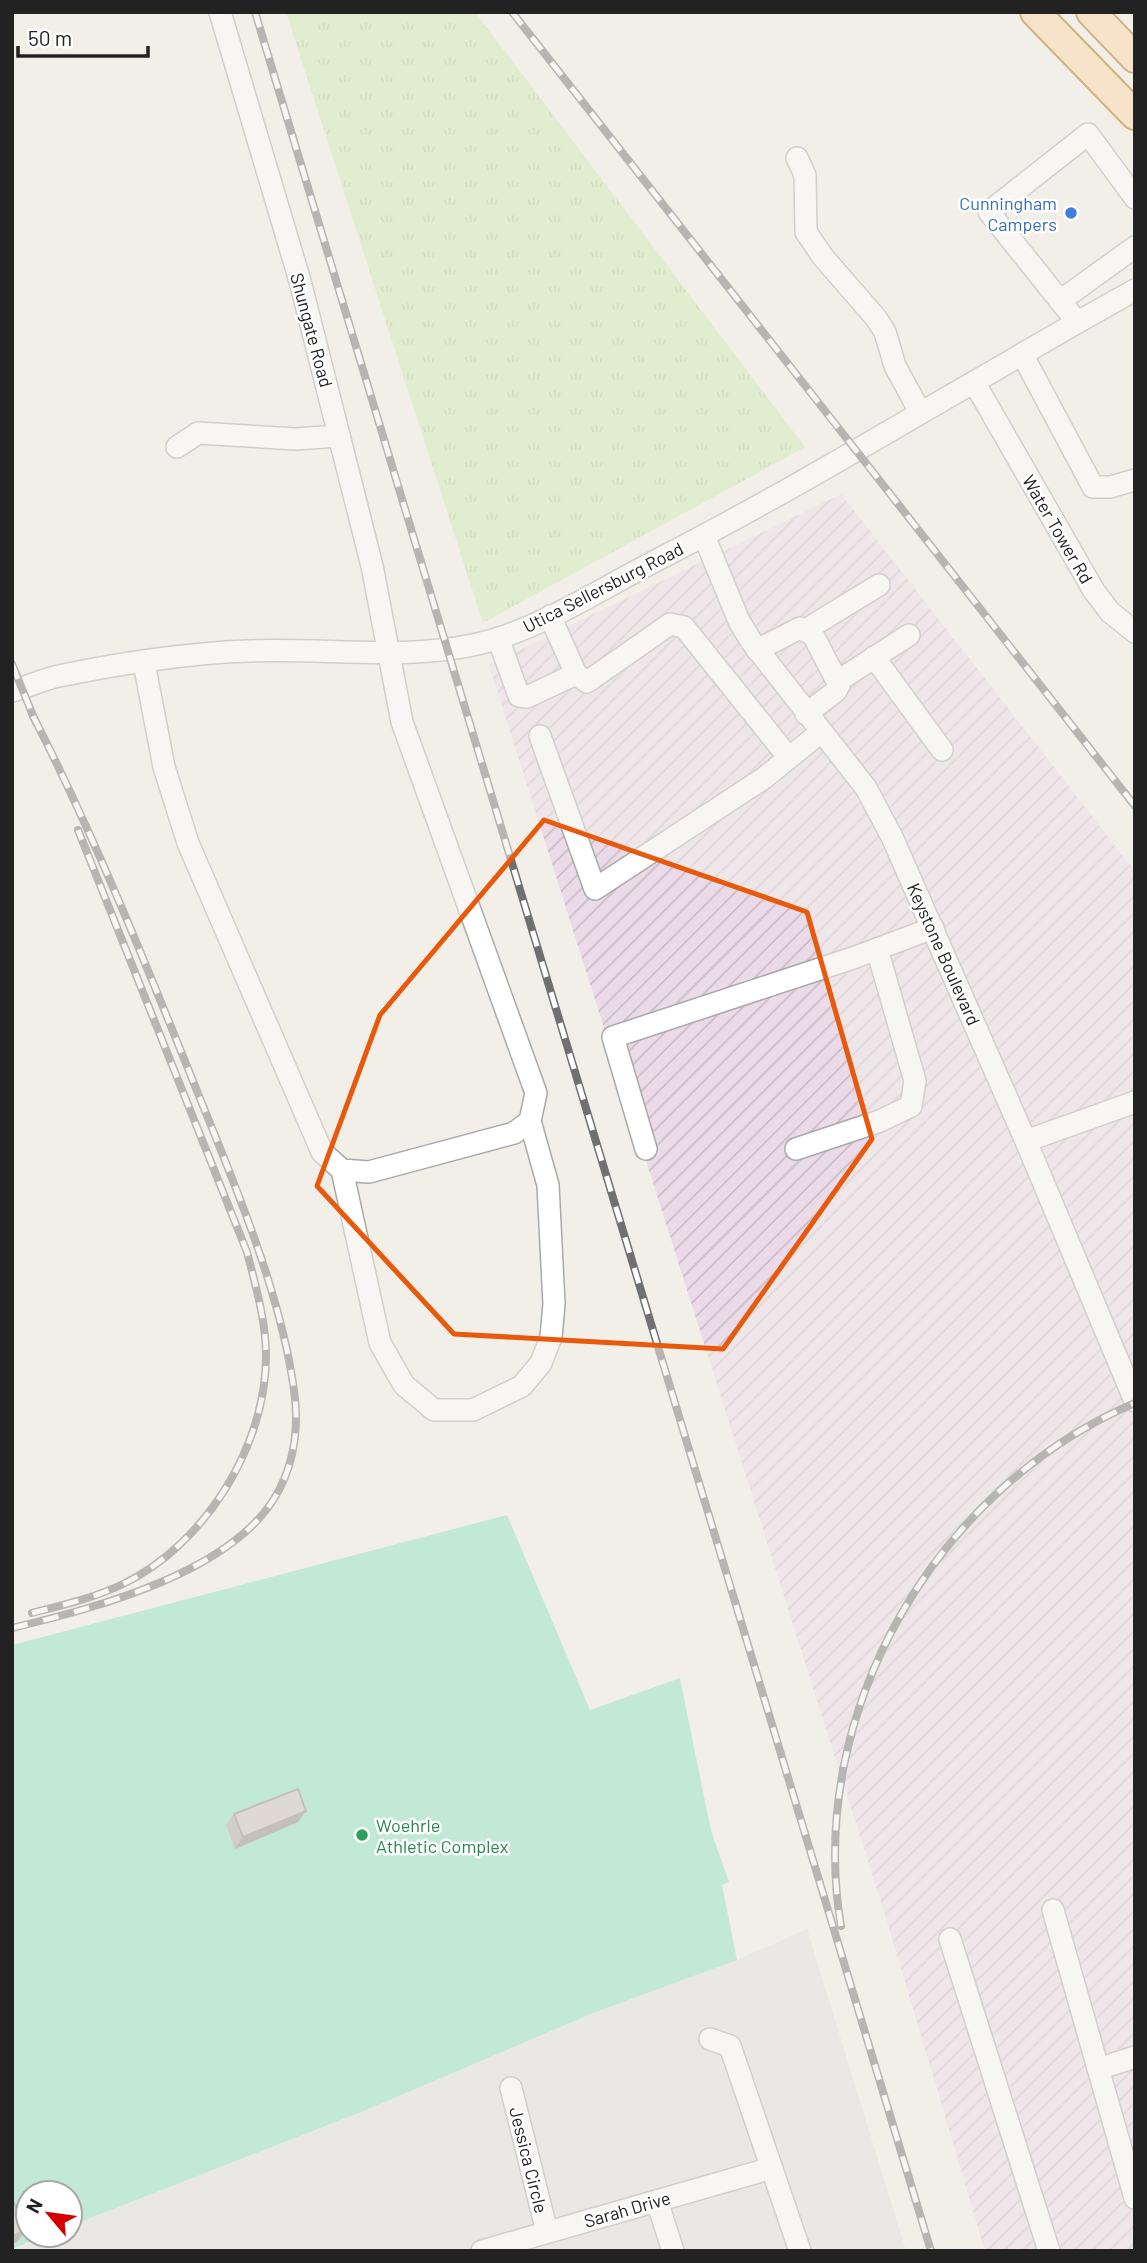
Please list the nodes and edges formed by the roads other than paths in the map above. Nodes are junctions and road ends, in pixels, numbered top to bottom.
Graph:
1 (220, 12) edge
2 (1035, 12) edge
3 (1091, 12) edge
4 (1135, 58) edge
5 (1135, 115) edge
6 (797, 158) dead end
7 (1135, 198) edge
8 (1135, 247) edge
9 (1135, 290) edge
10 (1060, 301) junction
11 (1077, 322) junction
12 (1021, 354) junction
13 (974, 382) junction
14 (920, 412) junction
15 (339, 436) junction
16 (177, 447) dead end
17 (1135, 480) edge
18 (704, 536) junction
19 (878, 585) dead end
20 (550, 616) junction
21 (807, 629) junction
22 (1135, 632) edge
23 (909, 635) dead end
24 (498, 638) junction
25 (757, 650) junction
26 (390, 652) junction
27 (874, 657) junction
28 (144, 663) junction
29 (576, 674) junction
30 (838, 681) junction
31 (12, 691) edge
32 (806, 714) junction
33 (821, 732) junction
34 (540, 736) dead end
35 (942, 750) dead end
36 (789, 758) junction
37 (933, 928) junction
38 (877, 949) junction
39 (1135, 1102) edge
40 (530, 1121) junction
41 (1026, 1141) junction
42 (646, 1149) dead end
43 (796, 1149) dead end
44 (342, 1170) junction
45 (1135, 1401) edge
46 (1053, 1910) dead end
47 (950, 1939) dead end
48 (710, 2039) dead end
49 (1135, 2057) edge
50 (1098, 2069) junction
51 (511, 2088) dead end
52 (772, 2168) junction
53 (1135, 2198) edge
54 (657, 2201) junction
55 (547, 2232) junction
56 (482, 2251) edge
57 (673, 2251) edge
58 (800, 2251) edge
59 (1049, 2251) edge

1 - 15 street, Shungate Road
2 - 5 main road
3 - 4 main road
6 - 14 street
7 - 10 street
8 - 10 street
9 - 11 street, Utica Sellersburg Road
10 - 11 street
11 - 12 street, Utica Sellersburg Road
12 - 13 street, Utica Sellersburg Road
12 - 17 street
13 - 14 street, Utica Sellersburg Road
13 - 22 street, Water Tower Rd
14 - 18 street, Utica Sellersburg Road
15 - 16 street
15 - 26 street, Shungate Road
18 - 20 street, Utica Sellersburg Road
18 - 25 street, Keystone Boulevard
19 - 21 street
20 - 24 street, Utica Sellersburg Road
20 - 29 street
21 - 25 street
21 - 30 street
23 - 27 street
24 - 26 street, Utica Sellersburg Road
24 - 29 street
25 - 32 street, Keystone Boulevard
26 - 28 street, Utica Sellersburg Road
26 - 40 street, Shungate Road
27 - 30 street
27 - 35 street
28 - 31 street, Utica Sellersburg Road
28 - 44 street
29 - 36 street
30 - 32 street
32 - 33 street, Keystone Boulevard
33 - 36 street
33 - 37 street, Keystone Boulevard
34 - 36 street
37 - 38 street
37 - 41 street, Keystone Boulevard
38 - 42 street
38 - 43 street
39 - 41 street
40 - 44 street
40 - 44 street
41 - 45 street, Keystone Boulevard
46 - 50 street
47 - 59 street
48 - 52 street
49 - 50 street
50 - 53 street
51 - 55 street, Jessica Circle
52 - 54 street, Sarah Drive
52 - 58 street
54 - 55 street, Sarah Drive
54 - 57 street
55 - 56 street, Sarah Drive

